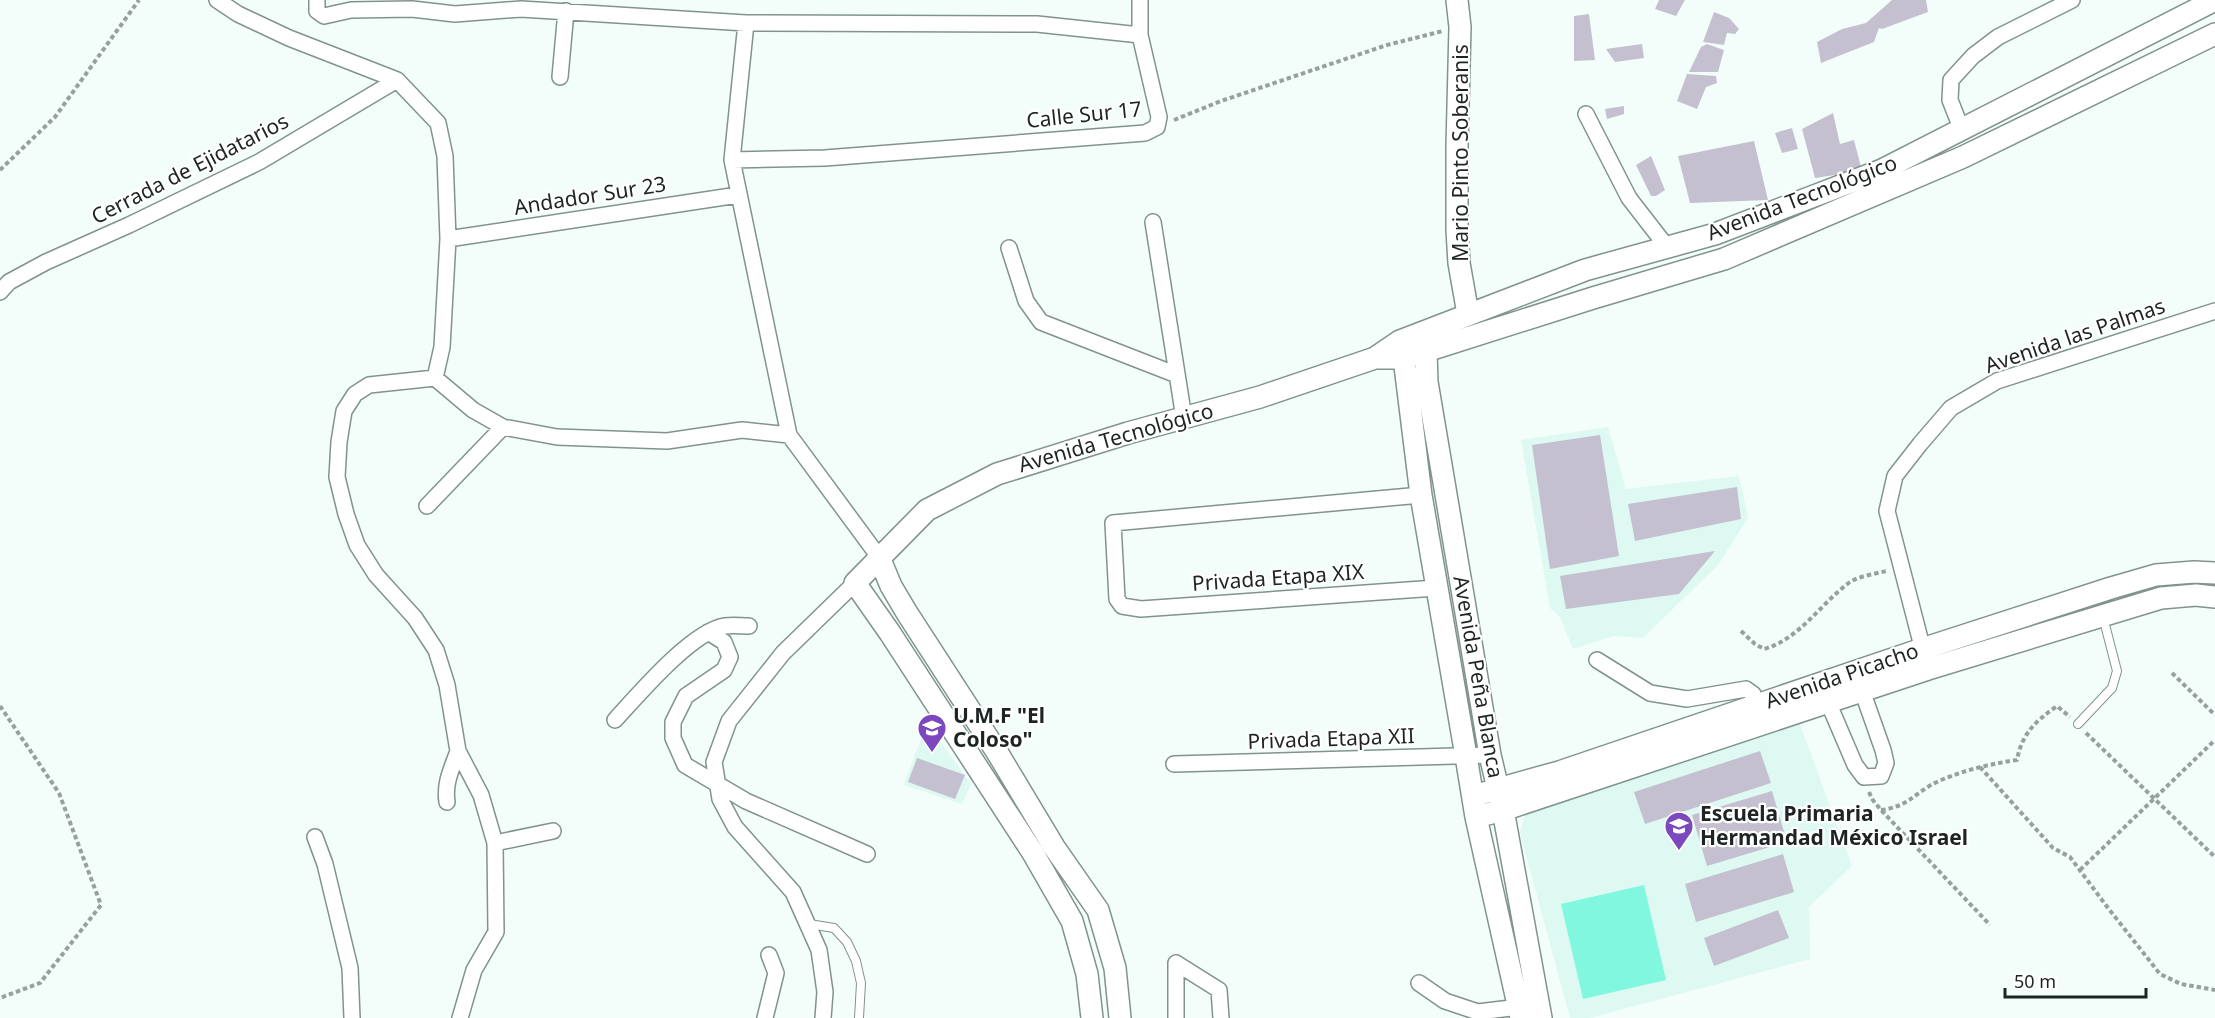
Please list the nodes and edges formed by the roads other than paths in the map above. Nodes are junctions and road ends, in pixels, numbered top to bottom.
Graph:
1 (218, 0) edge
2 (1140, 0) edge
3 (1457, 0) edge
4 (2072, 0) edge
5 (2215, 0) edge
6 (317, 5) edge
7 (521, 5) edge
8 (566, 11) junction
9 (746, 23) junction
10 (2215, 34) edge
11 (1140, 35) junction
12 (560, 77) dead end
13 (397, 80) junction
14 (1586, 114) dead end
15 (1961, 128) junction
16 (732, 160) junction
17 (738, 195) junction
18 (1153, 222) dead end
19 (448, 239) junction
20 (1667, 247) junction
21 (1009, 248) dead end
22 (0, 292) edge
23 (2215, 311) edge
24 (1468, 314) junction
25 (1423, 343) junction
26 (1402, 349) junction
27 (1177, 375) junction
28 (435, 378) junction
29 (1184, 418) junction
30 (503, 428) junction
31 (789, 435) junction
32 (1421, 495) junction
33 (427, 506) dead end
34 (879, 557) junction
35 (2215, 573) edge
36 (855, 583) junction
37 (1436, 588) junction
38 (2215, 597) edge
39 (2103, 617) junction
40 (749, 626) dead end
41 (708, 632) junction
42 (1925, 659) junction
43 (1597, 660) dead end
44 (1858, 681) junction
45 (1825, 693) junction
46 (1758, 705) junction
47 (615, 720) dead end
48 (2078, 724) road end
49 (458, 751) junction
50 (1490, 755) junction
51 (1466, 756) junction
52 (1174, 764) dead end
53 (717, 785) junction
54 (1497, 790) junction
55 (1473, 796) junction
56 (447, 802) dead end
57 (1503, 810) junction
58 (1476, 817) junction
59 (553, 831) dead end
60 (315, 837) dead end
61 (495, 843) junction
62 (867, 854) dead end
63 (807, 923) junction
64 (769, 955) dead end
65 (1419, 983) dead end
66 (1520, 1012) edge
67 (352, 1018) edge
68 (460, 1018) edge
69 (765, 1018) edge
70 (823, 1018) edge
71 (859, 1018) edge
72 (1092, 1018) edge
73 (1120, 1018) edge
74 (1176, 1018) edge
75 (1221, 1018) edge
76 (1541, 1018) edge

1 - 13 street
2 - 11 street
3 - 24 main road, Mario Pinto Soberanis
4 - 15 street
5 - 15 main road, Avenida Tecnológico
6 - 7 street
7 - 8 street
8 - 9 street
8 - 12 street
9 - 11 street
9 - 16 street
10 - 25 main road, Avenida Tecnológico
11 - 16 street, Calle Sur 17
13 - 19 street
13 - 22 street, Cerrada de Ejidatarios
14 - 20 street
15 - 20 main road, Avenida Tecnológico
16 - 17 street
17 - 19 street, Andador Sur 23
17 - 31 street
18 - 27 street
19 - 28 street
20 - 24 main road, Avenida Tecnológico
21 - 27 street
23 - 42 street, Avenida las Palmas
24 - 25 main road, Avenida Tecnológico
25 - 26 main road, Avenida Tecnológico
25 - 50 main road, Avenida Peña Blanca
26 - 29 main road, Avenida Tecnológico
26 - 32 main road, Avenida Peña Blanca
27 - 29 street
28 - 30 street
28 - 49 street
29 - 34 main road, Avenida Tecnológico
30 - 31 street
30 - 33 street
31 - 34 street
32 - 37 main road, Avenida Peña Blanca
32 - 37 street, Privada Etapa XIX
34 - 36 main road, Avenida Tecnológico
34 - 73 main road
35 - 42 main road, Avenida Picacho
36 - 53 street
36 - 72 main road
37 - 51 main road, Avenida Peña Blanca
38 - 39 main road, Avenida Picacho
39 - 42 main road, Avenida Picacho
39 - 48 lane
40 - 41 street
41 - 47 street
41 - 53 street
42 - 44 main road, Avenida Picacho
43 - 46 street
44 - 45 main road, Avenida Picacho
44 - 45 street
45 - 46 main road, Avenida Picacho
45 - 57 main road, Avenida Picacho
46 - 54 main road, Avenida Picacho
49 - 56 street
49 - 61 street
50 - 51 street, Privada Etapa XII
50 - 54 main road, Avenida Peña Blanca
51 - 52 street, Privada Etapa XII
51 - 55 main road, Avenida Peña Blanca
53 - 62 street
53 - 63 street
54 - 55 main road, Avenida Picacho
54 - 57 main road, Avenida Peña Blanca
55 - 58 main road, Avenida Peña Blanca
57 - 58 main road, Avenida Picacho
57 - 76 main road, Avenida Peña Blanca
58 - 66 main road, Avenida Peña Blanca
59 - 61 street
60 - 67 street
61 - 68 street
63 - 70 street
63 - 71 lane
64 - 69 street
65 - 66 street
74 - 75 street

